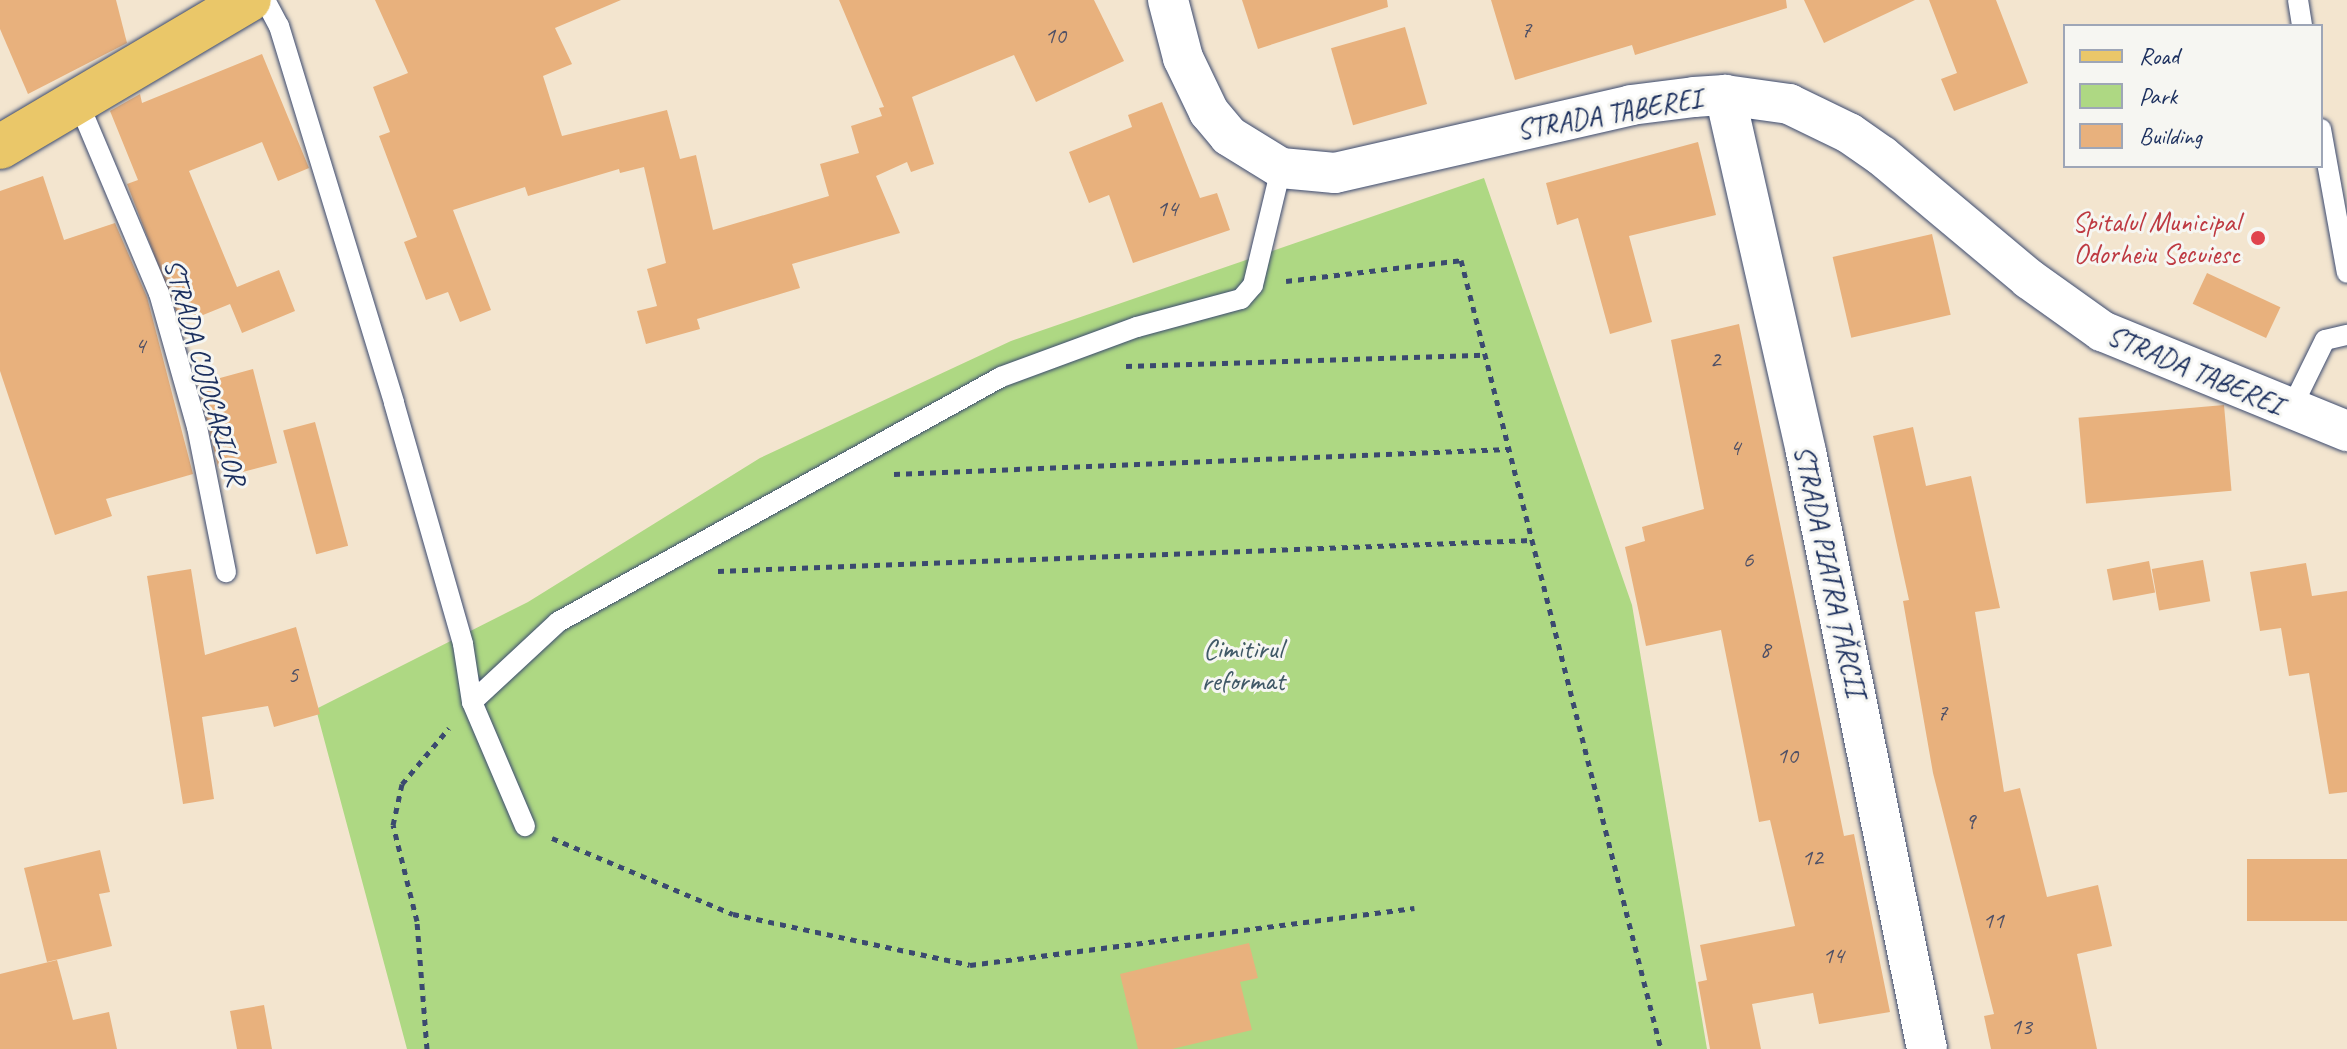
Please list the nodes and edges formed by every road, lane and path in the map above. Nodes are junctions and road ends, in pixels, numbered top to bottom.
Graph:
1 (249, 0) edge
2 (265, 0) edge
3 (1168, 0) edge
4 (2298, 0) edge
5 (2302, 24) edge
6 (1725, 95) junction
7 (79, 104) junction
8 (2323, 140) edge
9 (0, 147) edge
10 (1281, 168) junction
11 (2347, 273) edge
12 (1253, 285) junction
13 (2347, 335) edge
14 (1484, 355) junction
15 (1119, 366) dead end
16 (2290, 411) junction
17 (2347, 431) edge
18 (1508, 449) junction
19 (821, 477) junction
20 (1532, 540) junction
21 (708, 571) dead end
22 (226, 572) dead end
23 (472, 702) junction
24 (525, 826) joint
25 (1414, 908) dead end
26 (427, 1049) edge
27 (1661, 1049) edge
28 (1927, 1049) edge

1 - 7 main road
2 - 23 lane
3 - 10 street, STRADA TABEREI
4 - 5 lane
6 - 10 street, STRADA TABEREI
6 - 16 street, STRADA TABEREI
6 - 28 street, STRADA PIATRA ȚĂRCII
7 - 9 main road
7 - 22 lane, STRADA COJOCARILOR
8 - 11 lane
10 - 12 lane
12 - 14 path
12 - 19 lane
13 - 16 lane
14 - 15 path
14 - 18 path
16 - 17 street, STRADA TABEREI
18 - 19 path
18 - 20 path
19 - 23 lane
20 - 21 path
20 - 27 path
23 - 24 lane
23 - 26 path
24 - 25 path

